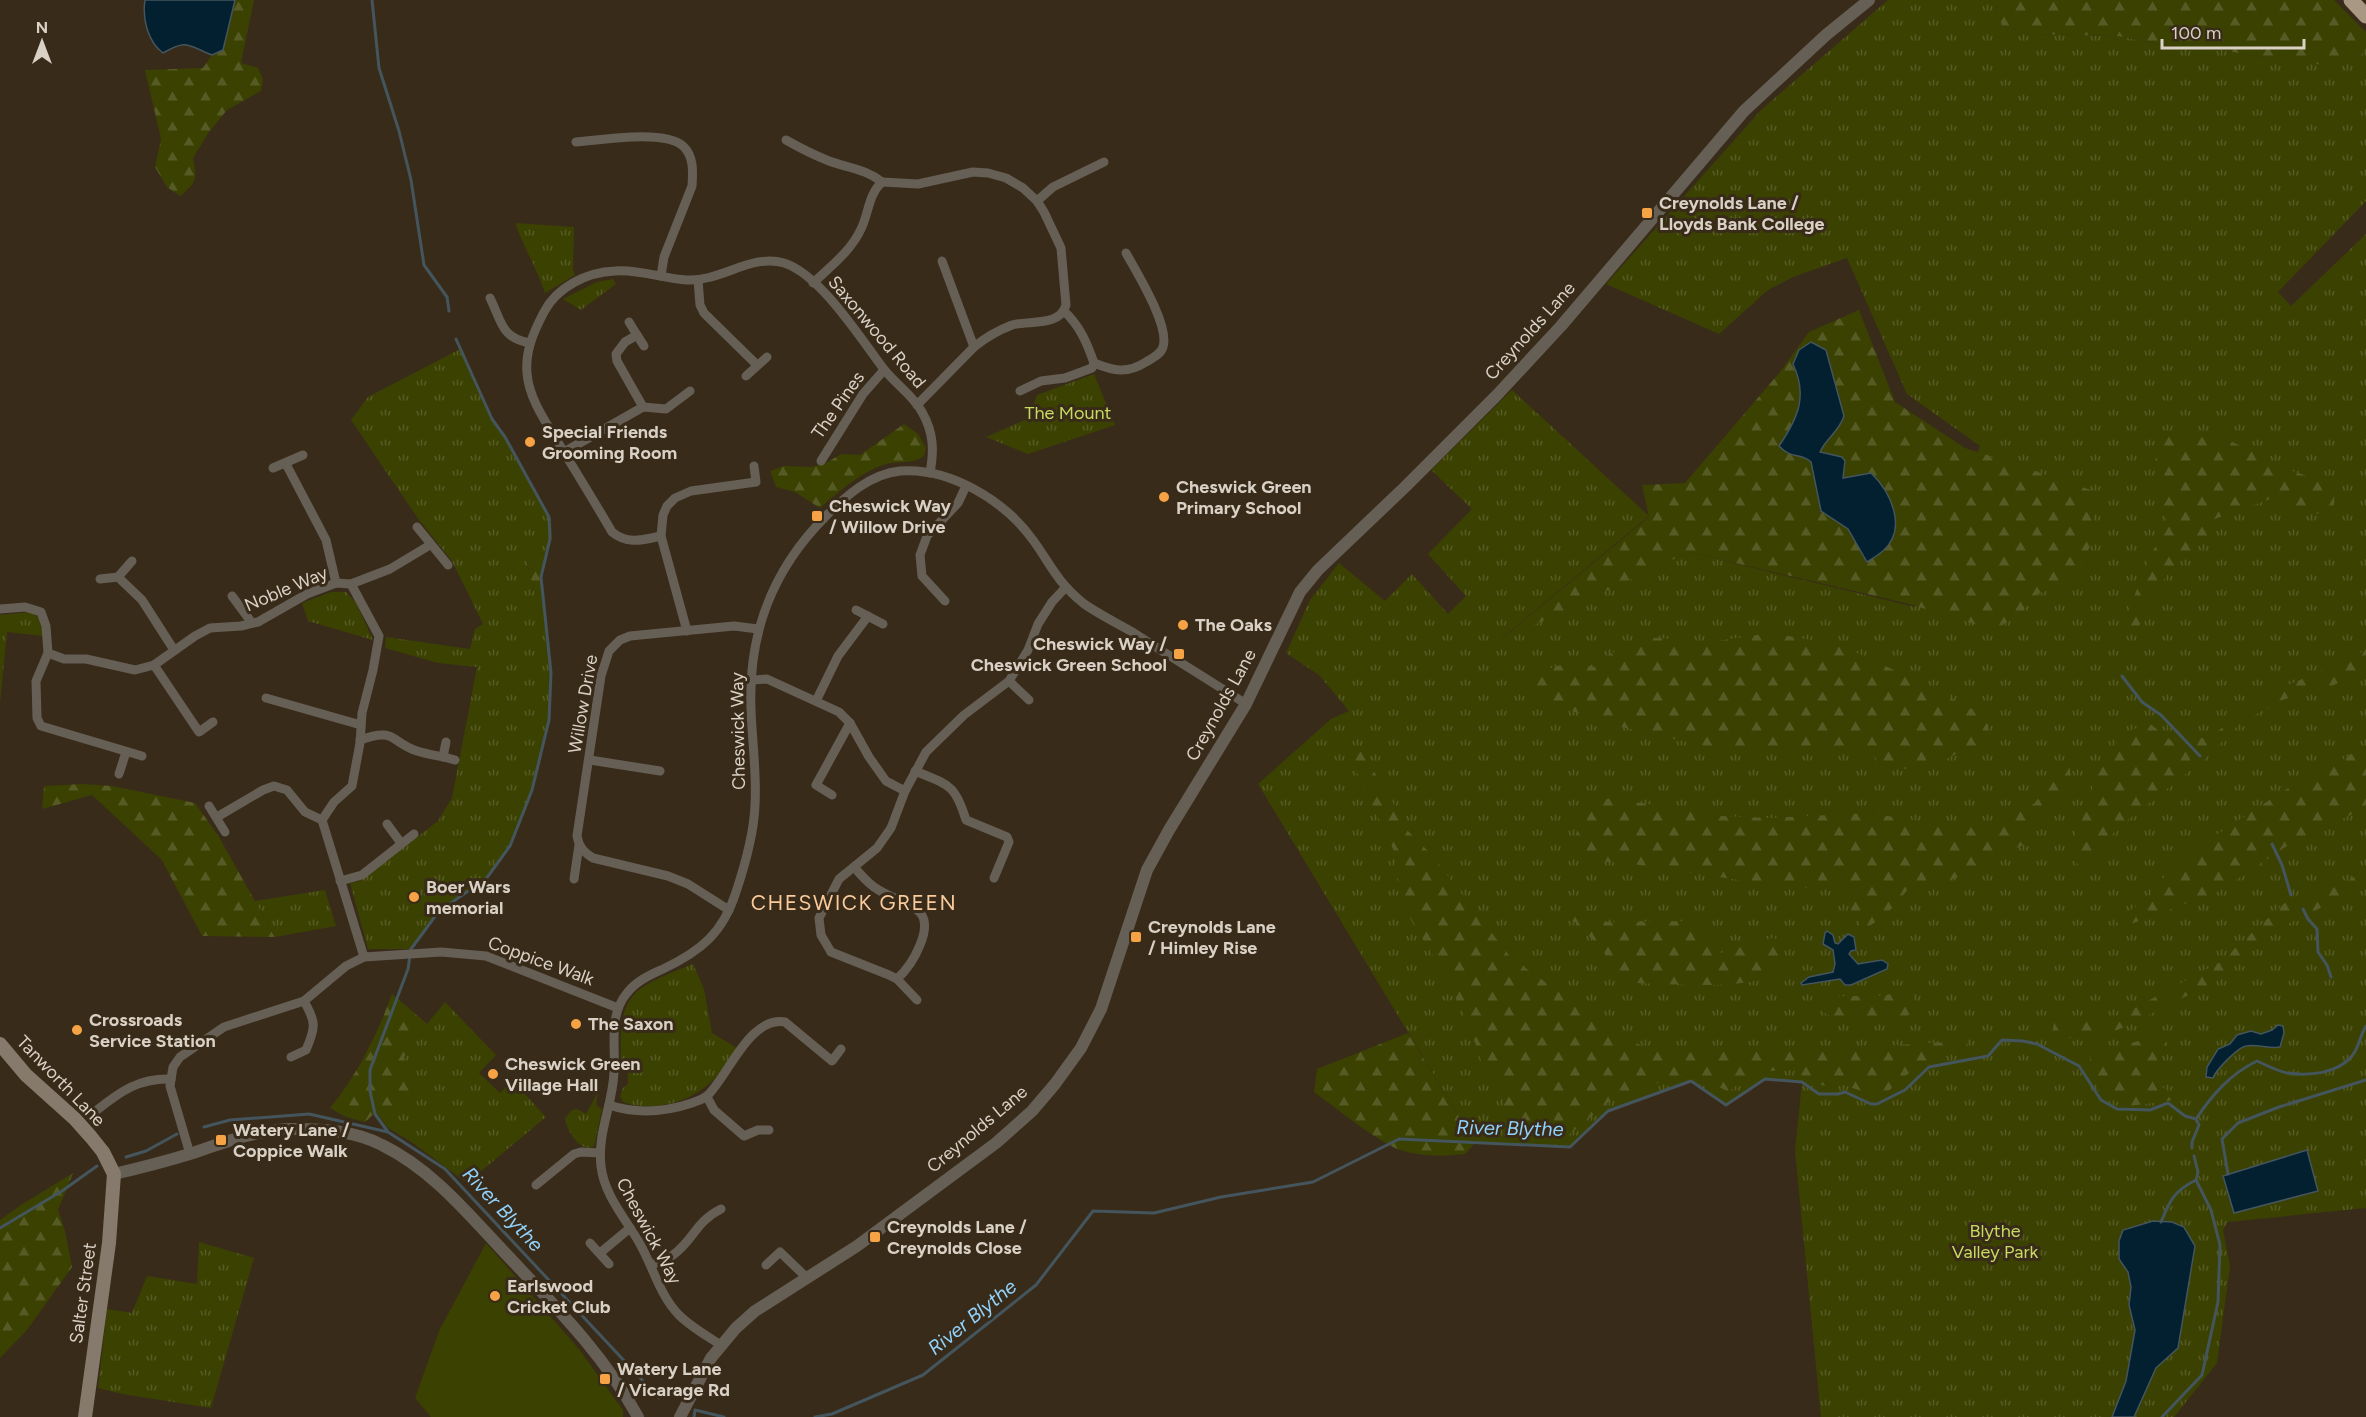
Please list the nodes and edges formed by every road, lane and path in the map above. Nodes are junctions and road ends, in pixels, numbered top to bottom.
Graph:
1 (1869, 0) edge
2 (2350, 0) edge
3 (2366, 16) edge
4 (786, 140) dead end
5 (576, 142) dead end
6 (1104, 162) dead end
7 (882, 182) junction
8 (1037, 201) junction
9 (1126, 253) dead end
10 (942, 261) dead end
11 (662, 276) junction
12 (698, 280) junction
13 (813, 283) junction
14 (490, 298) dead end
15 (1064, 311) junction
16 (629, 322) dead end
17 (637, 335) junction
18 (530, 343) junction
19 (644, 346) dead end
20 (974, 346) junction
21 (767, 357) dead end
22 (1094, 363) junction
23 (757, 365) junction
24 (884, 369) junction
25 (746, 376) dead end
26 (690, 391) dead end
27 (1020, 391) dead end
28 (917, 405) junction
29 (643, 407) junction
30 (564, 452) junction
31 (303, 455) dead end
32 (821, 461) dead end
33 (286, 464) junction
34 (754, 466) dead end
35 (273, 468) dead end
36 (930, 473) junction
37 (966, 486) junction
38 (417, 527) dead end
39 (661, 536) junction
40 (430, 545) junction
41 (132, 561) dead end
42 (448, 565) dead end
43 (118, 577) junction
44 (100, 579) dead end
45 (336, 583) junction
46 (351, 584) junction
47 (1065, 587) junction
48 (232, 596) dead end
49 (945, 600) dead end
50 (0, 609) edge
51 (856, 610) dead end
52 (868, 616) junction
53 (252, 623) junction
54 (882, 624) dead end
55 (758, 629) junction
56 (687, 631) junction
57 (174, 650) junction
58 (48, 653) junction
59 (154, 665) junction
60 (752, 680) junction
61 (1009, 681) junction
62 (266, 698) dead end
63 (1029, 700) dead end
64 (816, 701) junction
65 (1246, 704) junction
66 (213, 722) dead end
67 (850, 723) junction
68 (361, 725) junction
69 (360, 740) junction
70 (446, 742) dead end
71 (126, 752) junction
72 (142, 756) dead end
73 (443, 757) junction
74 (454, 759) dead end
75 (590, 760) junction
76 (660, 771) dead end
77 (915, 771) junction
78 (119, 774) dead end
79 (905, 791) junction
80 (832, 795) dead end
81 (209, 806) dead end
82 (217, 817) junction
83 (322, 820) junction
84 (387, 824) dead end
85 (225, 832) dead end
86 (414, 834) dead end
87 (401, 843) junction
88 (579, 845) junction
89 (854, 867) junction
90 (994, 878) dead end
91 (574, 879) dead end
92 (340, 881) junction
93 (729, 910) junction
94 (364, 957) junction
95 (897, 979) junction
96 (304, 1000) junction
97 (917, 1000) dead end
98 (618, 1008) junction
99 (0, 1044) edge
100 (841, 1049) dead end
101 (291, 1057) dead end
102 (171, 1079) junction
103 (707, 1097) junction
104 (609, 1105) junction
105 (97, 1110) dead end
106 (769, 1130) dead end
107 (600, 1153) junction
108 (190, 1154) junction
109 (114, 1174) junction
110 (536, 1185) dead end
111 (721, 1209) dead end
112 (630, 1228) junction
113 (590, 1243) dead end
114 (600, 1253) junction
115 (609, 1264) dead end
116 (651, 1265) junction
117 (766, 1265) dead end
118 (806, 1277) junction
119 (721, 1345) junction
120 (85, 1417) edge
121 (639, 1417) edge
122 (680, 1417) edge

1 - 65 street, Creynolds Lane
2 - 3 highway
4 - 7 street
5 - 11 street
6 - 8 street
7 - 8 street
7 - 13 street
8 - 15 street
9 - 22 street
10 - 20 street
11 - 12 street, Saxonwood Road
11 - 18 street, Saxonwood Road
12 - 13 street, Saxonwood Road
12 - 23 street
13 - 24 street, Saxonwood Road
14 - 18 street
15 - 20 street
15 - 22 street
16 - 17 street
17 - 19 street
17 - 29 street
18 - 30 street, Saxonwood Road
20 - 28 street
21 - 23 street
22 - 27 street
23 - 25 street
24 - 28 street, Saxonwood Road
24 - 32 street, The Pines
26 - 29 street
28 - 36 street, Saxonwood Road
29 - 30 street
30 - 39 street, Saxonwood Road
31 - 33 street
33 - 35 street
33 - 45 street
34 - 39 street
36 - 37 street, Cheswick Way
36 - 55 street, Cheswick Way
37 - 47 street, Cheswick Way
37 - 49 street
38 - 40 street
39 - 56 street
40 - 42 street
40 - 46 street
41 - 43 street
43 - 44 street
43 - 57 street
45 - 46 street, Noble Way
45 - 53 street, Noble Way
46 - 68 street, Noble Way
47 - 61 street
47 - 65 street, Cheswick Way
48 - 53 street
50 - 58 street
51 - 52 street
52 - 54 street
52 - 64 street
53 - 57 street, Noble Way
55 - 56 street, Willow Drive
55 - 60 street, Cheswick Way
56 - 75 street, Willow Drive
57 - 59 street, Noble Way
58 - 59 street
58 - 71 street
59 - 66 street
60 - 64 street
60 - 93 street, Cheswick Way
61 - 63 street
61 - 77 street
62 - 68 street
64 - 67 street
65 - 118 street, Creynolds Lane
67 - 79 street
67 - 80 street
68 - 69 street, Noble Way
69 - 73 street
69 - 83 street, Noble Way
70 - 73 street
71 - 72 street
71 - 78 street
73 - 74 street
75 - 76 street
75 - 88 street, Willow Drive
77 - 79 street
77 - 90 street
79 - 89 street
81 - 82 street
82 - 83 street
82 - 85 street
83 - 92 street
84 - 87 street
86 - 87 street
87 - 92 street
88 - 91 street, Willow Drive
88 - 93 street
89 - 95 street
89 - 95 street
92 - 94 street
93 - 98 street, Cheswick Way
94 - 96 street, Coppice Walk
94 - 98 street, Coppice Walk
95 - 97 street
96 - 101 street
96 - 102 street, Coppice Walk
98 - 104 street, Cheswick Way
99 - 109 main road, Tanworth Lane
100 - 103 street
102 - 105 street
102 - 108 street
103 - 104 street
103 - 106 street
104 - 107 street, Cheswick Way
107 - 110 street
107 - 112 street, Cheswick Way
108 - 109 street
108 - 121 street
109 - 120 main road, Salter Street
111 - 116 street
112 - 114 street
112 - 116 street, Cheswick Way
113 - 114 street
114 - 115 street
116 - 119 street, Cheswick Way
117 - 118 street
118 - 119 street, Creynolds Lane
119 - 122 street, Creynolds Lane

